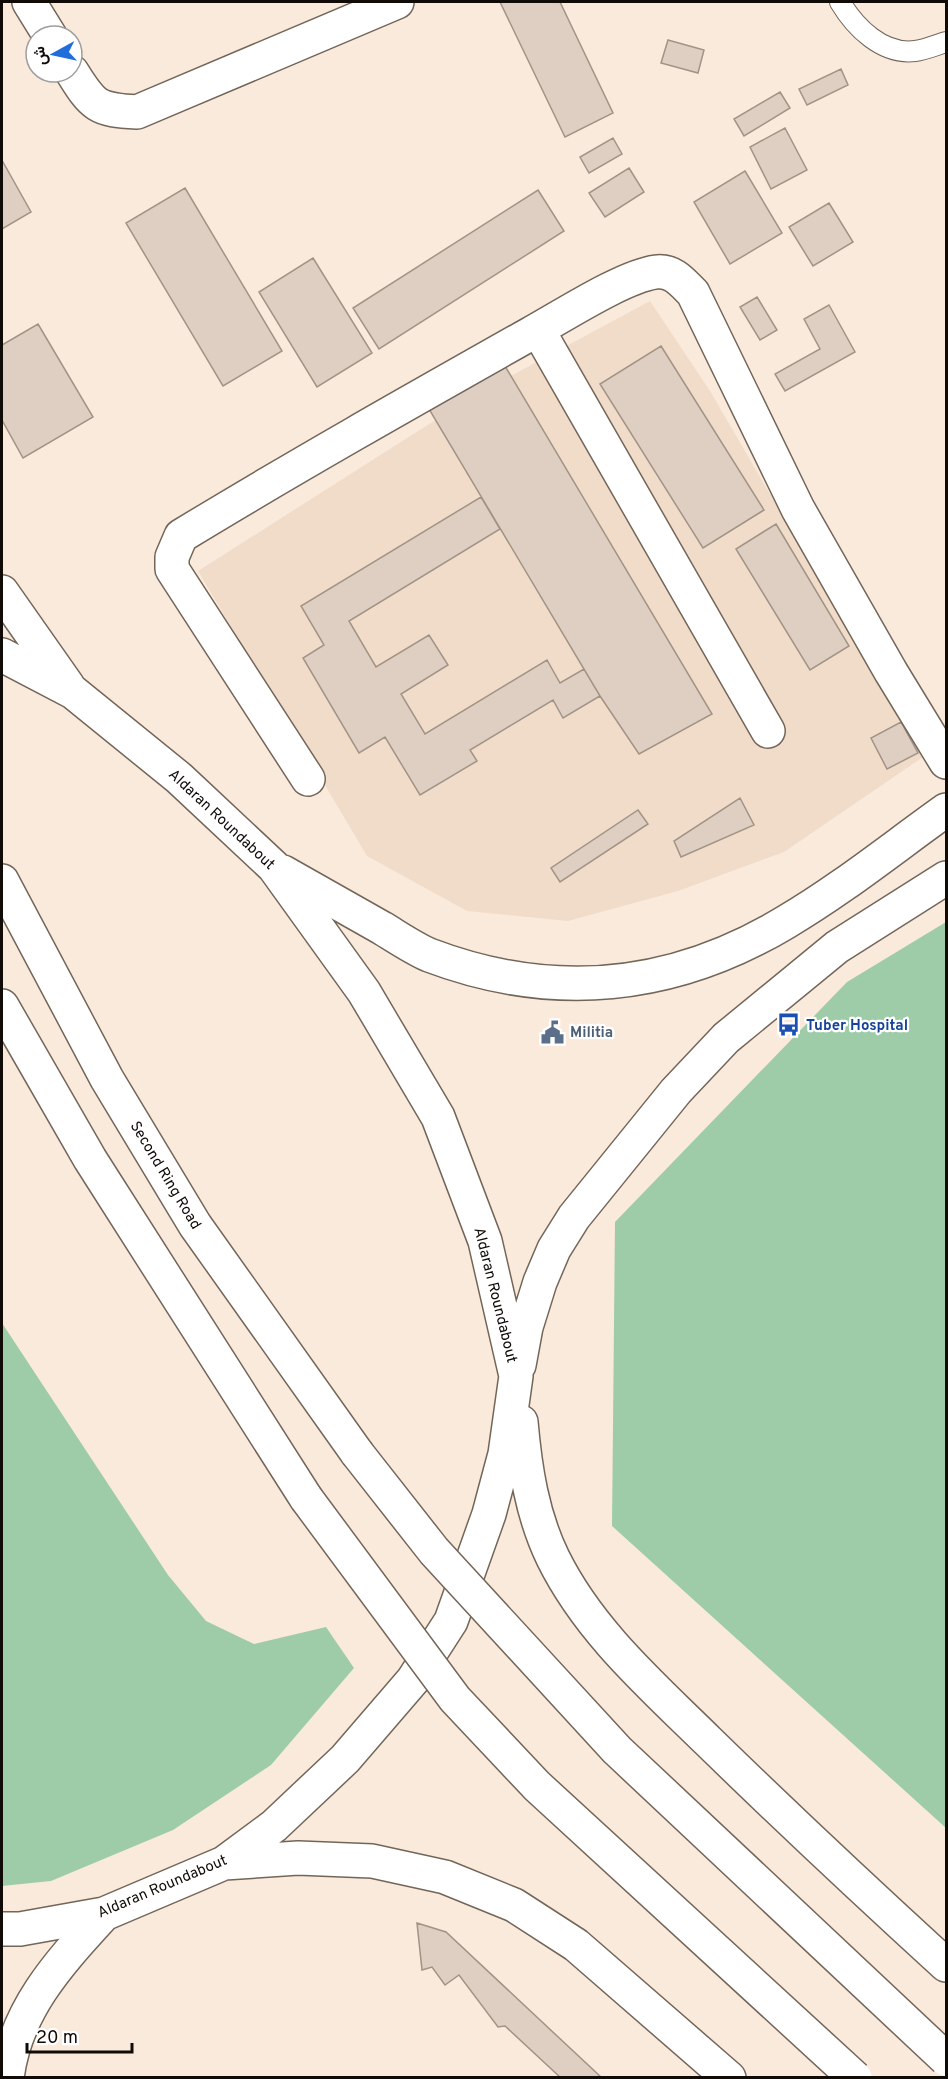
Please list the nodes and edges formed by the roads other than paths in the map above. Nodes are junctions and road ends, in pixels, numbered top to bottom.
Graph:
1 (29, 2) edge
2 (397, 2) edge
3 (840, 2) edge
4 (43, 24) edge
5 (946, 42) edge
6 (79, 84) edge
7 (538, 330) junction
8 (2, 592) edge
9 (2, 655) edge
10 (73, 692) junction
11 (768, 731) dead end
12 (946, 762) edge
13 (308, 779) dead end
14 (946, 810) edge
15 (274, 867) junction
16 (946, 878) edge
17 (2, 880) edge
18 (2, 1005) edge
19 (516, 1376) junction
20 (224, 1863) junction
21 (104, 1914) junction
22 (2, 1929) edge
23 (946, 1965) edge
24 (946, 2059) edge
25 (7, 2078) edge
26 (729, 2078) edge
27 (855, 2078) edge

1 - 4 main road
2 - 6 main road
3 - 5 lane
7 - 11 main road
7 - 12 main road
7 - 13 main road
8 - 10 main road
9 - 10 main road, Aldaran Roundabout
10 - 15 main road, Aldaran Roundabout
14 - 15 main road
15 - 19 main road, Aldaran Roundabout
16 - 19 main road
17 - 24 main road, Second Ring Road, bridge
18 - 27 main road, bridge
19 - 20 main road, Aldaran Roundabout
19 - 23 main road
20 - 21 main road, Aldaran Roundabout
20 - 26 main road
21 - 22 main road, Aldaran Roundabout
21 - 25 main road

